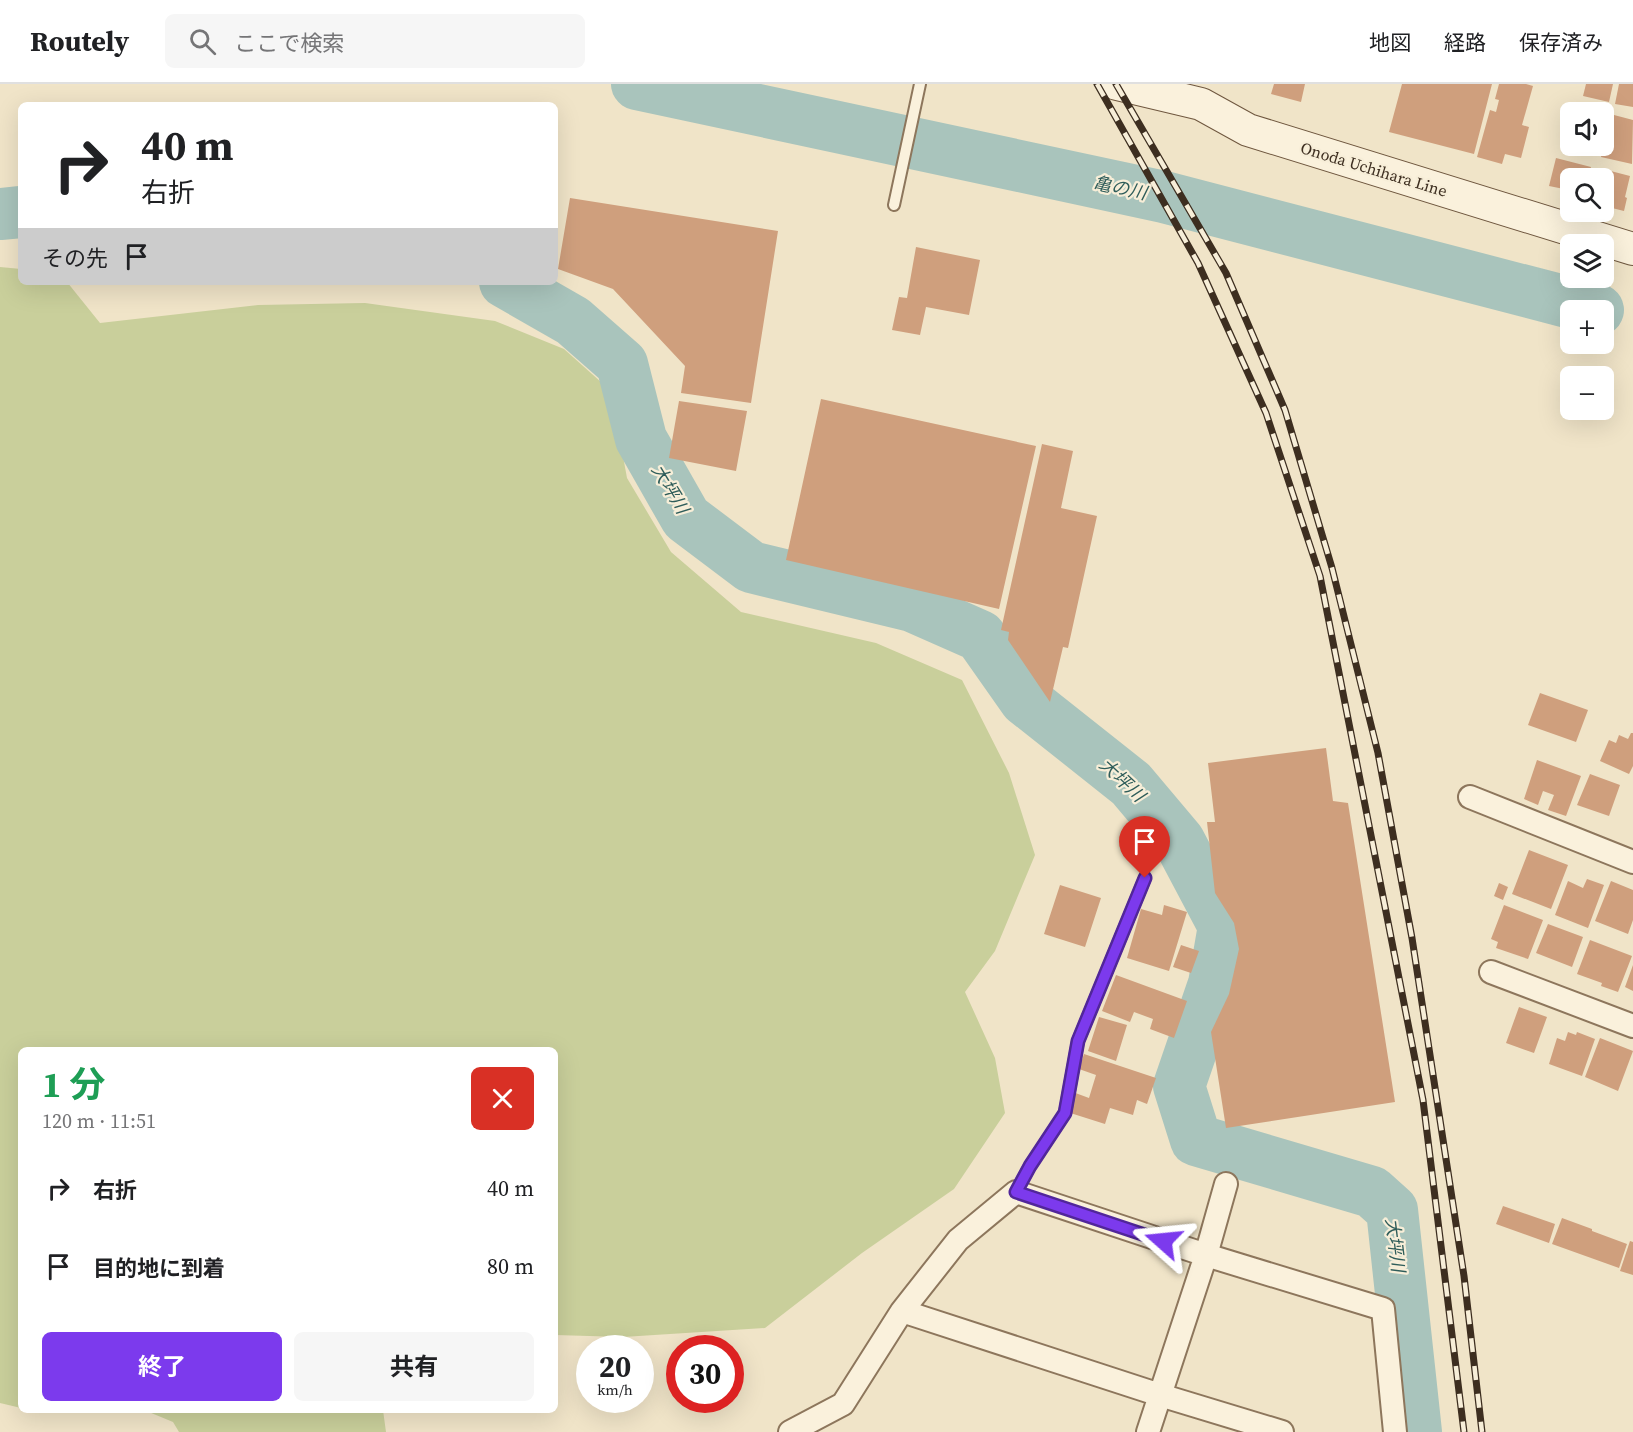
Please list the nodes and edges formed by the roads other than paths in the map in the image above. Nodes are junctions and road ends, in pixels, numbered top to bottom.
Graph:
1 (920, 84) edge
2 (1117, 84) edge
3 (894, 205) dead end
4 (1633, 249) edge
5 (1470, 797) dead end
6 (1633, 862) edge
7 (1145, 878) dead end
8 (1491, 972) dead end
9 (1633, 1026) edge
10 (1226, 1184) dead end
11 (1016, 1192) junction
12 (1206, 1255) junction
13 (902, 1311) junction
14 (1160, 1395) junction
15 (790, 1432) edge
16 (1148, 1432) edge
17 (1282, 1432) edge
18 (1395, 1432) edge

1 - 3 lane
2 - 4 main road, Onoda Uchihara Line
5 - 6 street
7 - 11 lane
8 - 9 street
10 - 12 street
11 - 12 street
11 - 13 street
12 - 14 street
12 - 18 street
13 - 14 street
13 - 15 street
14 - 16 street
14 - 17 street

